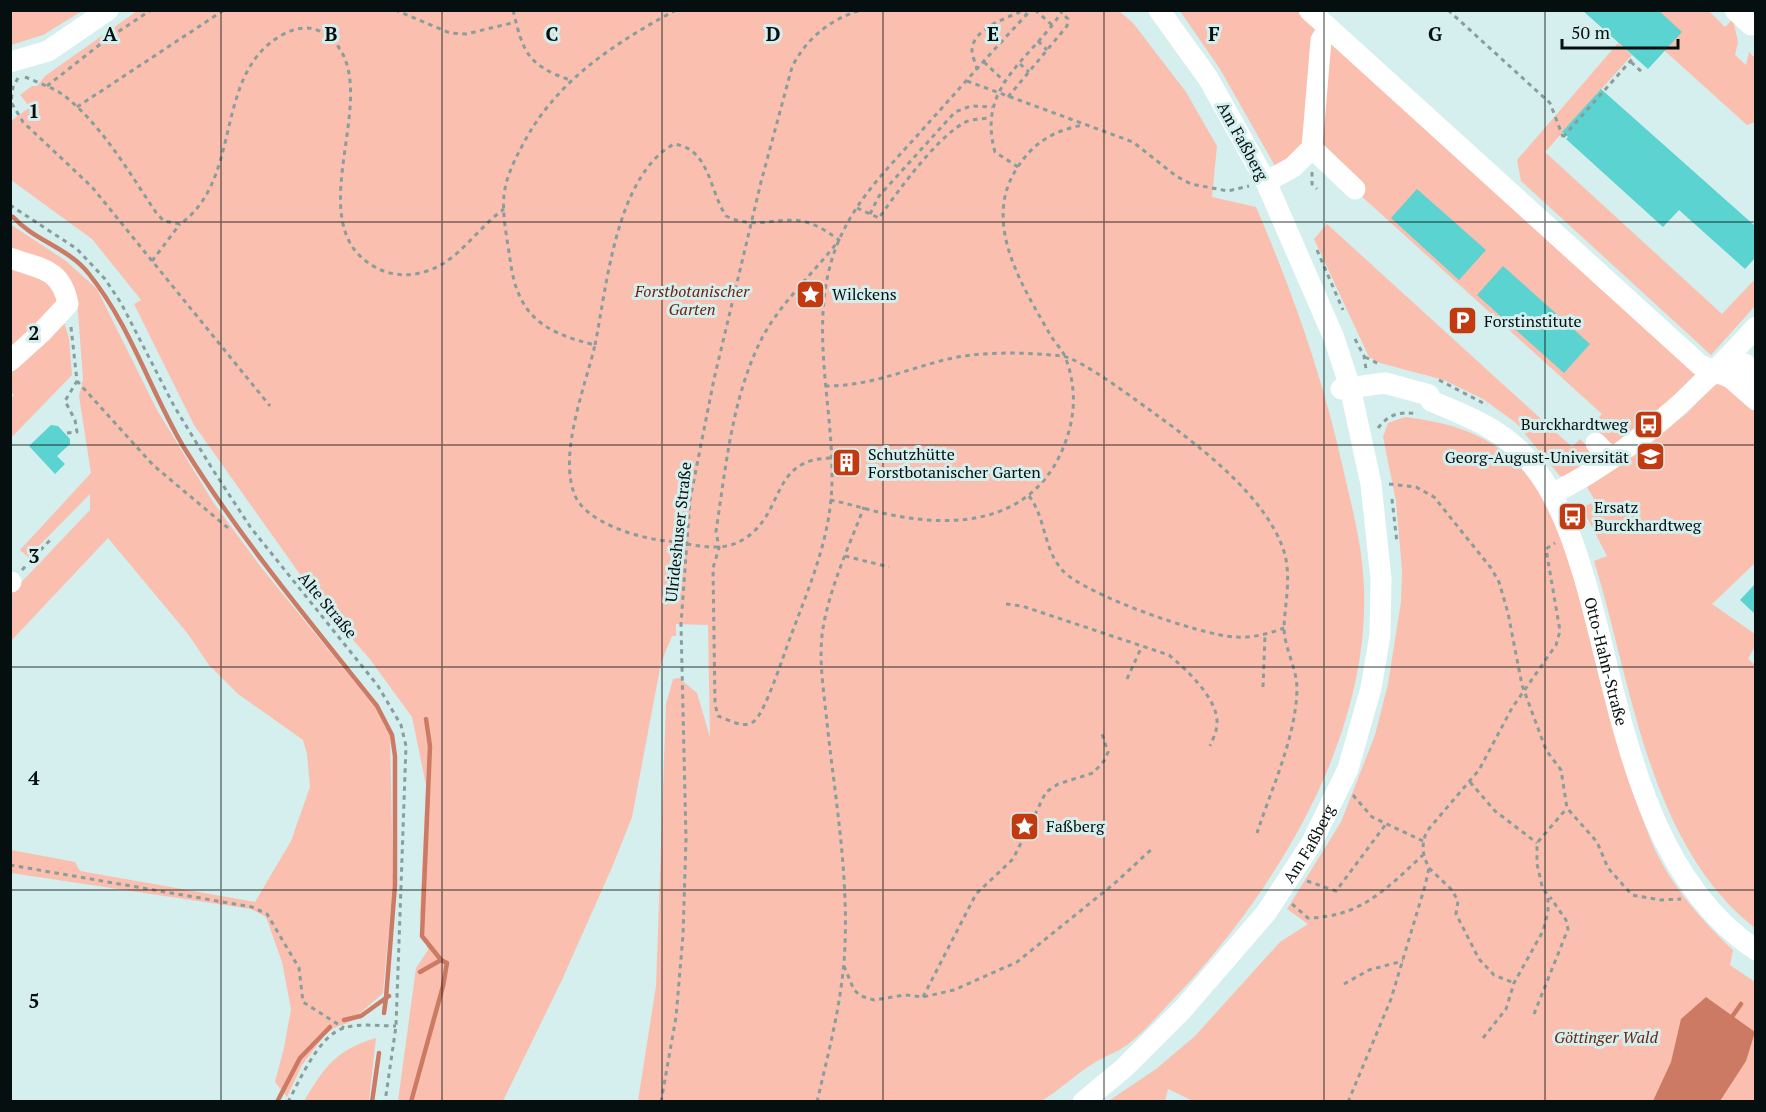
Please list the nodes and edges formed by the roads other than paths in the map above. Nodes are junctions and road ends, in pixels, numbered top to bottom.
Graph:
1 (108, 10) edge
2 (1159, 10) edge
3 (1309, 10) edge
4 (1329, 28) junction
5 (15, 68) edge
6 (1312, 148) junction
7 (1266, 182) junction
8 (1355, 189) dead end
9 (10, 258) edge
10 (1755, 327) edge
11 (10, 361) edge
12 (1716, 372) junction
13 (1755, 374) edge
14 (1346, 392) junction
15 (1755, 400) edge
16 (1596, 443) dead end
17 (1611, 459) junction
18 (1552, 494) junction
19 (1755, 950) edge
20 (1083, 1101) edge

1 - 5 street
2 - 7 street, Am Faßberg
3 - 4 street
4 - 6 street
4 - 12 street
6 - 7 street
6 - 8 street
7 - 14 street, Am Faßberg
9 - 11 street
10 - 12 street
12 - 13 street
12 - 15 street
12 - 17 street
14 - 18 street, Otto-Hahn-Straße
14 - 20 street, Am Faßberg
16 - 17 street
17 - 18 street
18 - 19 street, Otto-Hahn-Straße

